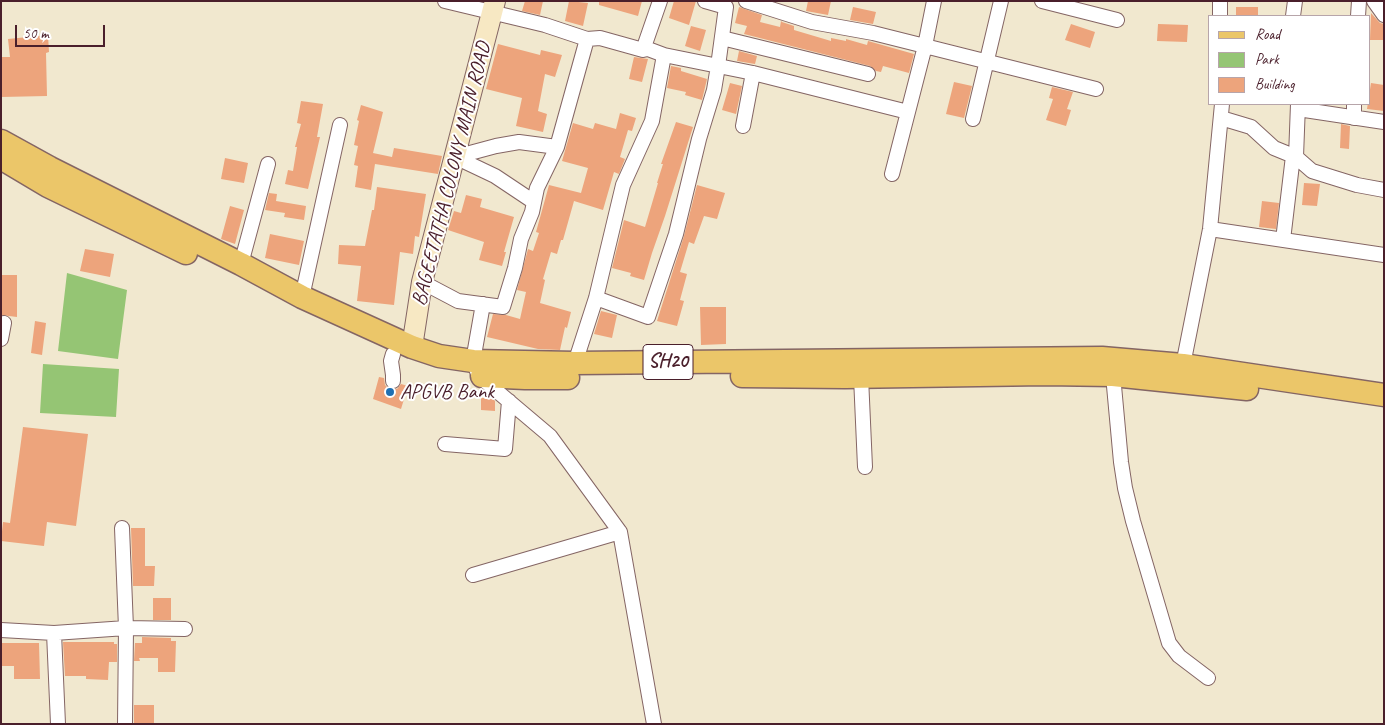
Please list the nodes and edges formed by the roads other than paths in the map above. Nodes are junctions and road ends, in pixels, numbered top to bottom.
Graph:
1 (446, 1) edge
2 (660, 1) edge
3 (705, 1) edge
4 (746, 1) edge
5 (934, 1) edge
6 (1001, 1) edge
7 (1042, 1) edge
8 (1220, 1) edge
9 (1295, 1) edge
10 (1359, 1) edge
11 (1374, 1) edge
12 (727, 4) edge
13 (494, 7) edge
14 (1220, 15) edge
15 (1293, 15) edge
16 (1358, 15) edge
17 (1384, 15) edge
18 (1118, 20) dead end
19 (722, 38) junction
20 (587, 39) junction
21 (925, 46) junction
22 (643, 50) junction
23 (664, 55) junction
24 (986, 63) junction
25 (718, 66) junction
26 (753, 73) junction
27 (868, 74) dead end
28 (1096, 90) dead end
29 (1222, 105) edge
30 (1298, 106) edge
31 (1354, 111) edge
32 (908, 112) junction
33 (1221, 118) junction
34 (973, 119) dead end
35 (1384, 122) edge
36 (340, 125) dead end
37 (743, 126) dead end
38 (1, 141) edge
39 (557, 147) junction
40 (1295, 156) junction
41 (455, 157) junction
42 (1, 158) edge
43 (268, 164) dead end
44 (892, 174) dead end
45 (1384, 190) edge
46 (534, 202) junction
47 (1210, 229) junction
48 (1283, 240) junction
49 (1384, 256) edge
50 (241, 264) junction
51 (422, 282) junction
52 (302, 297) junction
53 (596, 298) junction
54 (483, 304) junction
55 (4, 323) dead end
56 (1, 339) edge
57 (403, 350) junction
58 (575, 363) junction
59 (1183, 365) junction
60 (476, 368) junction
61 (1113, 375) junction
62 (861, 376) junction
63 (393, 381) dead end
64 (1384, 394) edge
65 (487, 398) dead end
66 (509, 401) junction
67 (1384, 410) edge
68 (445, 444) dead end
69 (865, 467) dead end
70 (122, 528) dead end
71 (620, 532) junction
72 (473, 574) dead end
73 (126, 628) junction
74 (186, 629) dead end
75 (1, 630) edge
76 (54, 632) junction
77 (1208, 678) dead end
78 (58, 724) edge
79 (125, 724) edge
80 (654, 724) edge

1 - 13 street
2 - 22 street
3 - 12 street
4 - 21 street
5 - 21 street
6 - 24 street
7 - 18 street
8 - 14 street
9 - 15 street
10 - 16 street
11 - 17 street
12 - 19 street
13 - 20 street
13 - 41 street, BAGEETATHA COLONY MAIN ROAD
19 - 25 street
19 - 27 street
20 - 22 street
20 - 39 street
21 - 24 street
21 - 32 street
22 - 23 street
23 - 25 street
23 - 53 street
24 - 28 street
24 - 34 street
25 - 26 street
25 - 53 street
26 - 32 street
26 - 37 street
29 - 33 street
30 - 31 street
30 - 40 street
31 - 35 street
32 - 44 street
33 - 40 street
33 - 47 street
36 - 52 street
38 - 50 main road, SH20
39 - 41 street
39 - 46 street
40 - 45 street
40 - 48 street
41 - 46 street
41 - 51 street, BAGEETATHA COLONY MAIN ROAD
42 - 57 main road, SH20
43 - 50 street
46 - 54 street
47 - 48 street
47 - 59 street
48 - 49 street
50 - 52 main road, SH20
51 - 54 street
51 - 57 street, BAGEETATHA COLONY MAIN ROAD
52 - 57 main road, SH20
53 - 58 street
54 - 60 street
55 - 56 street
57 - 60 main road, SH20
57 - 63 street
58 - 59 main road, SH20
58 - 60 main road, SH20
59 - 64 main road, SH20
60 - 62 main road, SH20
60 - 65 street
60 - 66 street
61 - 62 main road, SH20
61 - 67 main road, SH20
61 - 77 street
62 - 69 street
66 - 68 street
66 - 71 street
70 - 73 street
71 - 72 street
71 - 80 street
73 - 74 street
73 - 76 street
73 - 79 street
75 - 76 street
76 - 78 street

